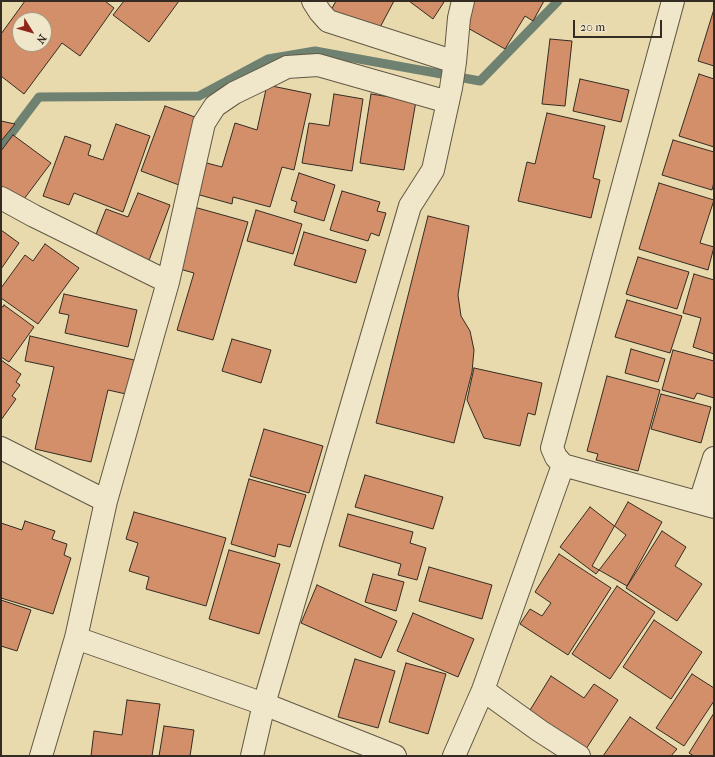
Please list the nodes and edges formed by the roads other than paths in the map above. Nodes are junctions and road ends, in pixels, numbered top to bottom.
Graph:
1 (313, 1) edge
2 (463, 1) edge
3 (673, 1) edge
4 (452, 81) junction
5 (1, 198) edge
6 (168, 282) junction
7 (1, 448) edge
8 (714, 458) edge
9 (563, 465) junction
10 (106, 500) junction
11 (707, 504) edge
12 (76, 638) junction
13 (482, 690) junction
14 (264, 704) junction
15 (41, 756) edge
16 (252, 756) edge
17 (395, 756) edge
18 (454, 756) edge
19 (579, 756) edge

1 - 4 street
2 - 4 street
3 - 9 street
4 - 6 street
4 - 14 street
5 - 6 street
6 - 10 street
7 - 10 street
8 - 11 street
9 - 11 street
9 - 13 street
10 - 12 street
12 - 14 street
12 - 15 street
13 - 18 street
13 - 19 street
14 - 16 street
14 - 17 street

